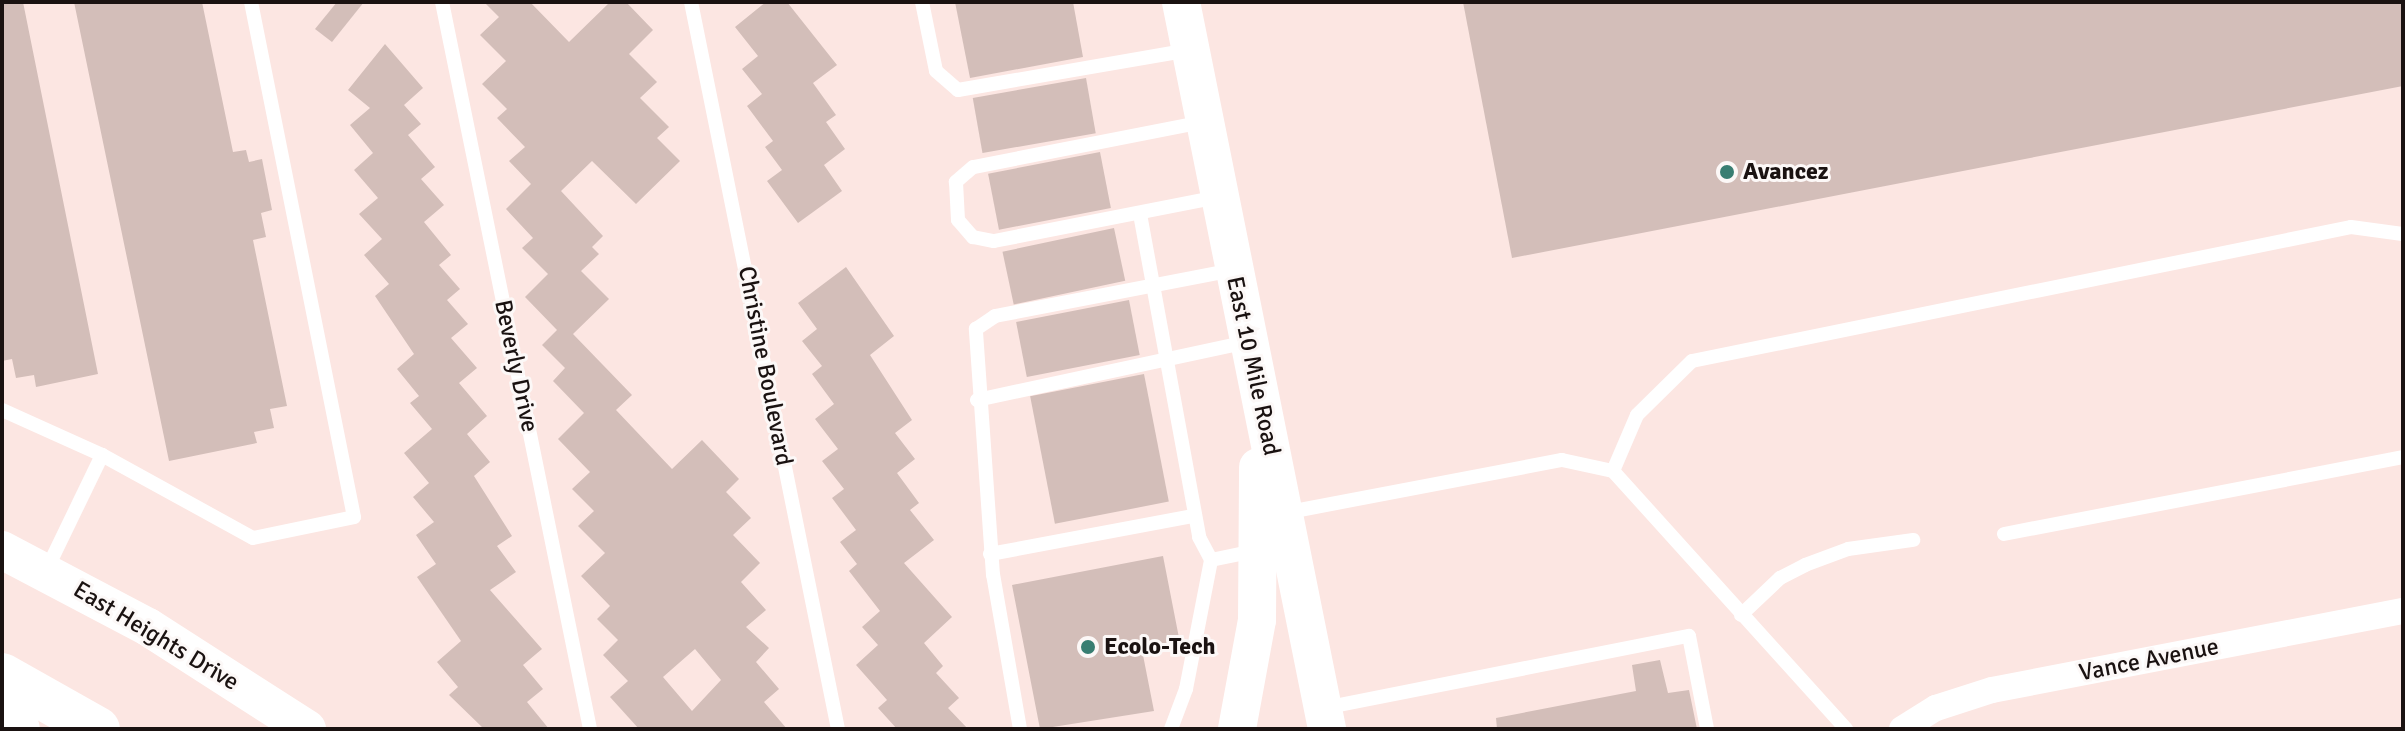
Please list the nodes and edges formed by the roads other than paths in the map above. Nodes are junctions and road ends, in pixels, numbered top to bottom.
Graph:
1 (251, 2) edge
2 (442, 2) edge
3 (691, 2) edge
4 (922, 2) edge
5 (1181, 2) edge
6 (1191, 50) junction
7 (1205, 122) junction
8 (1219, 197) junction
9 (1140, 214) junction
10 (2403, 234) edge
11 (1233, 270) junction
12 (1152, 286) junction
13 (1247, 342) junction
14 (1166, 360) junction
15 (977, 400) junction
16 (2, 410) edge
17 (102, 455) junction
18 (2403, 457) edge
19 (1613, 471) junction
20 (1193, 516) junction
21 (2004, 534) dead end
22 (1278, 536) junction
23 (1913, 540) dead end
24 (2, 550) edge
25 (990, 554) junction
26 (1211, 560) junction
27 (46, 571) junction
28 (2403, 611) edge
29 (1741, 615) junction
30 (2, 675) edge
31 (1325, 718) edge
32 (2, 720) edge
33 (18, 729) edge
34 (98, 729) edge
35 (307, 729) edge
36 (590, 729) edge
37 (838, 729) edge
38 (1020, 729) edge
39 (1171, 729) edge
40 (1237, 729) edge
41 (1707, 729) edge
42 (1846, 729) edge
43 (1902, 729) edge

1 - 17 lane
2 - 36 lane, Beverly Drive
3 - 37 lane, Christine Boulevard
4 - 6 lane
5 - 6 main road, East 10 Mile Road
6 - 7 main road, East 10 Mile Road
7 - 8 main road, East 10 Mile Road
7 - 9 lane
8 - 9 lane
8 - 11 main road, East 10 Mile Road
9 - 12 lane
10 - 19 lane
11 - 12 lane
11 - 13 main road, East 10 Mile Road
12 - 14 lane
12 - 15 lane
13 - 14 lane
13 - 22 main road, East 10 Mile Road
14 - 15 lane
14 - 20 lane
15 - 25 lane
16 - 17 lane
17 - 27 lane
18 - 21 lane
19 - 22 lane
19 - 29 lane
20 - 25 lane
20 - 26 lane
22 - 26 lane
22 - 31 main road
22 - 40 main road
23 - 29 lane
24 - 27 main road, East Heights Drive
25 - 38 lane
26 - 39 lane
27 - 35 main road, East Heights Drive
28 - 43 street, Vance Avenue
29 - 42 lane
30 - 34 highway
31 - 41 lane
32 - 33 highway

